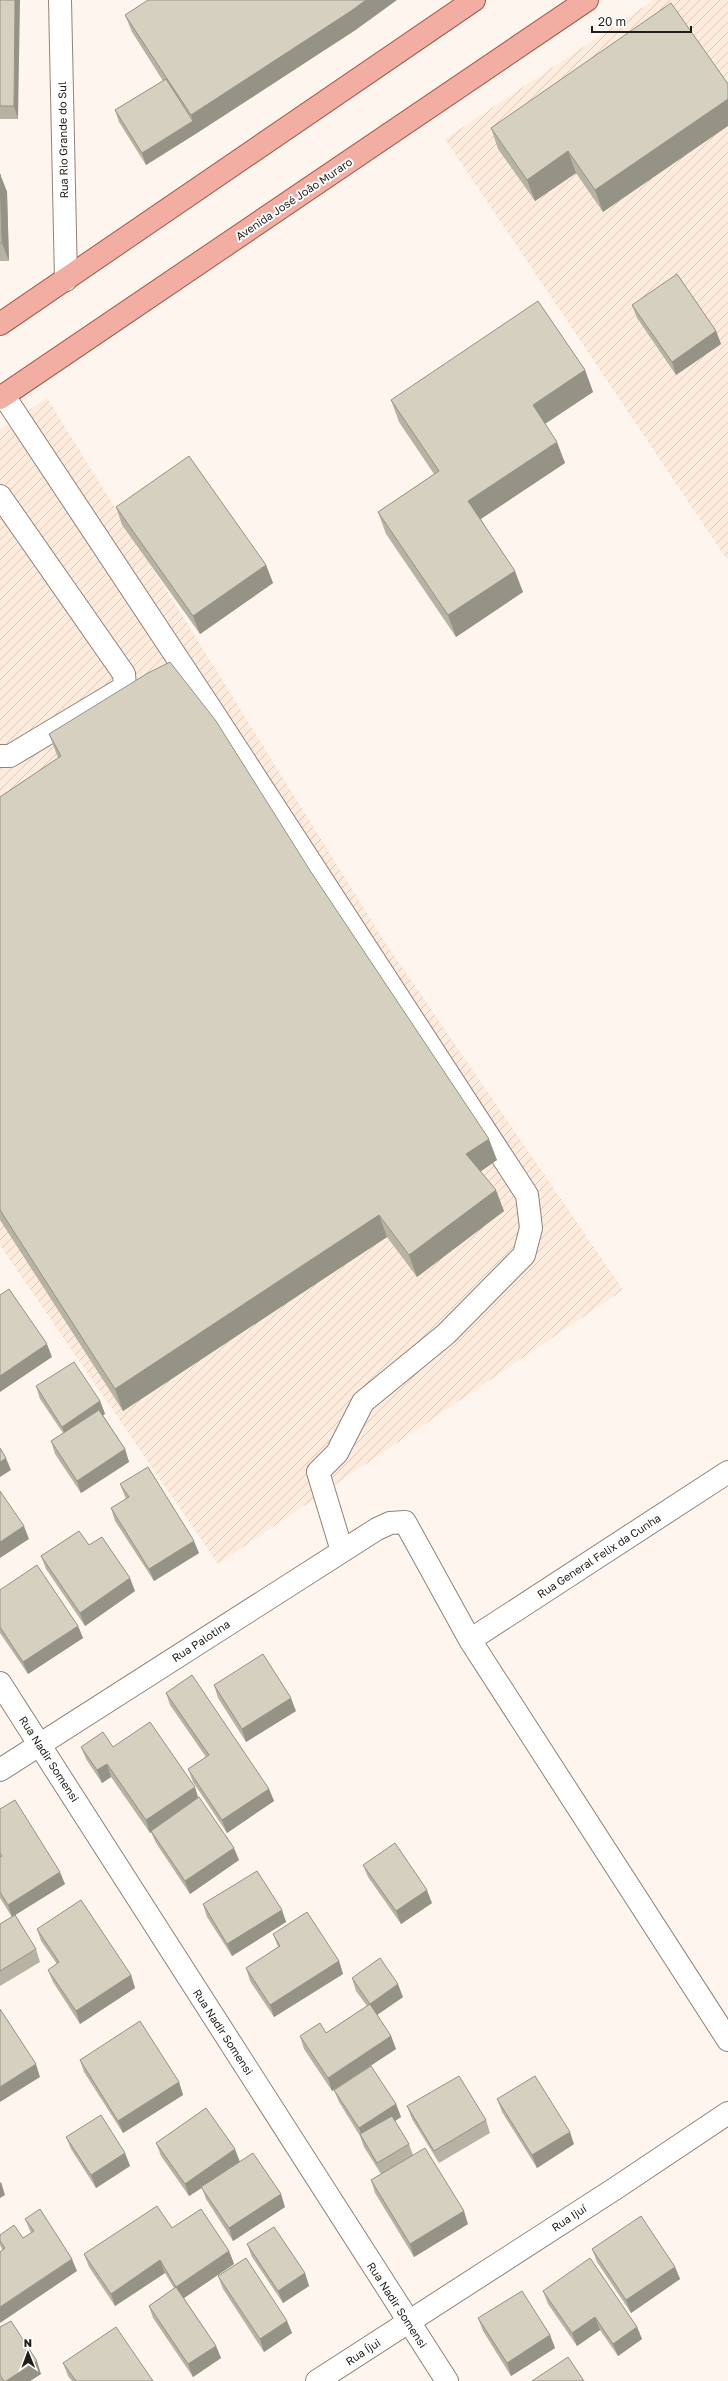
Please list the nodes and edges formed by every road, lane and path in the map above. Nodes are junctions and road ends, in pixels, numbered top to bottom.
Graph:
1 (60, 0) edge
2 (474, 0) edge
3 (587, 0) edge
4 (66, 280) junction
5 (0, 324) edge
6 (2, 397) edge
7 (0, 496) edge
8 (0, 756) edge
9 (728, 1472) edge
10 (342, 1551) junction
11 (470, 1640) junction
12 (0, 1683) edge
13 (40, 1744) junction
14 (0, 1770) edge
15 (728, 2040) edge
16 (728, 2113) edge
17 (408, 2322) junction
18 (317, 2381) edge
19 (447, 2381) edge

1 - 4 street, Rua Rio Grande do Sul
2 - 4 main road
3 - 6 main road, Avenida José João Muraro
4 - 5 main road
6 - 10 street
7 - 8 street
9 - 11 street, Rua General Felix da Cunha
10 - 11 street, Rua Palotina
10 - 13 street, Rua Palotina
11 - 15 street
12 - 13 street, Rua Nadir Somensi
13 - 14 street, Rua Palotina
13 - 17 street, Rua Nadir Somensi
16 - 17 street, Rua Ijuí
17 - 18 street, Rua Íjui
17 - 19 street, Rua Nadir Somensi

